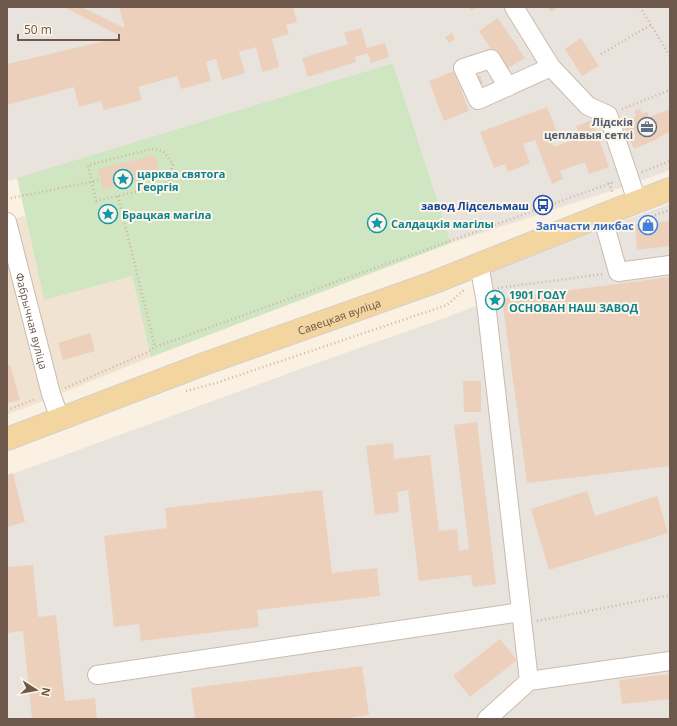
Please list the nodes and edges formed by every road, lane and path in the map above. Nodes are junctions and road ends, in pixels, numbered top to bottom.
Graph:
1 (514, 7) edge
2 (640, 7) edge
3 (651, 25) junction
4 (601, 54) dead end
5 (670, 56) edge
6 (552, 67) junction
7 (508, 86) dead end
8 (670, 90) edge
9 (608, 115) junction
10 (670, 161) edge
11 (629, 177) junction
12 (100, 180) dead end
13 (92, 182) junction
14 (670, 189) edge
15 (118, 196) junction
16 (7, 199) edge
17 (637, 201) junction
18 (602, 215) junction
19 (7, 222) edge
20 (479, 264) junction
21 (670, 265) edge
22 (618, 272) junction
23 (484, 290) junction
24 (460, 294) dead end
25 (155, 347) junction
26 (51, 394) junction
27 (7, 410) edge
28 (60, 419) junction
29 (7, 439) edge
30 (670, 595) edge
31 (522, 618) junction
32 (670, 661) edge
33 (97, 675) dead end
34 (529, 681) junction
35 (487, 719) edge

1 - 6 street
2 - 3 path
3 - 4 path
3 - 5 path
6 - 7 street
6 - 9 street
8 - 9 path
9 - 11 street
10 - 11 path
11 - 17 street
11 - 25 path
12 - 13 path
13 - 15 path
13 - 15 path
13 - 16 path
14 - 17 main road, Савецкая вуліца
15 - 25 path
17 - 18 main road, Савецкая вуліца
18 - 20 main road, Савецкая вуліца
18 - 22 street
19 - 26 street, Фабрычная вуліца
20 - 23 street
20 - 28 main road, Савецкая вуліца
21 - 22 street
22 - 23 path
23 - 24 path
23 - 31 street
25 - 26 path
26 - 27 path
26 - 28 street, Фабрычная вуліца
28 - 29 main road, Савецкая вуліца
30 - 31 path
31 - 33 street
31 - 34 street
32 - 34 street
34 - 35 street

